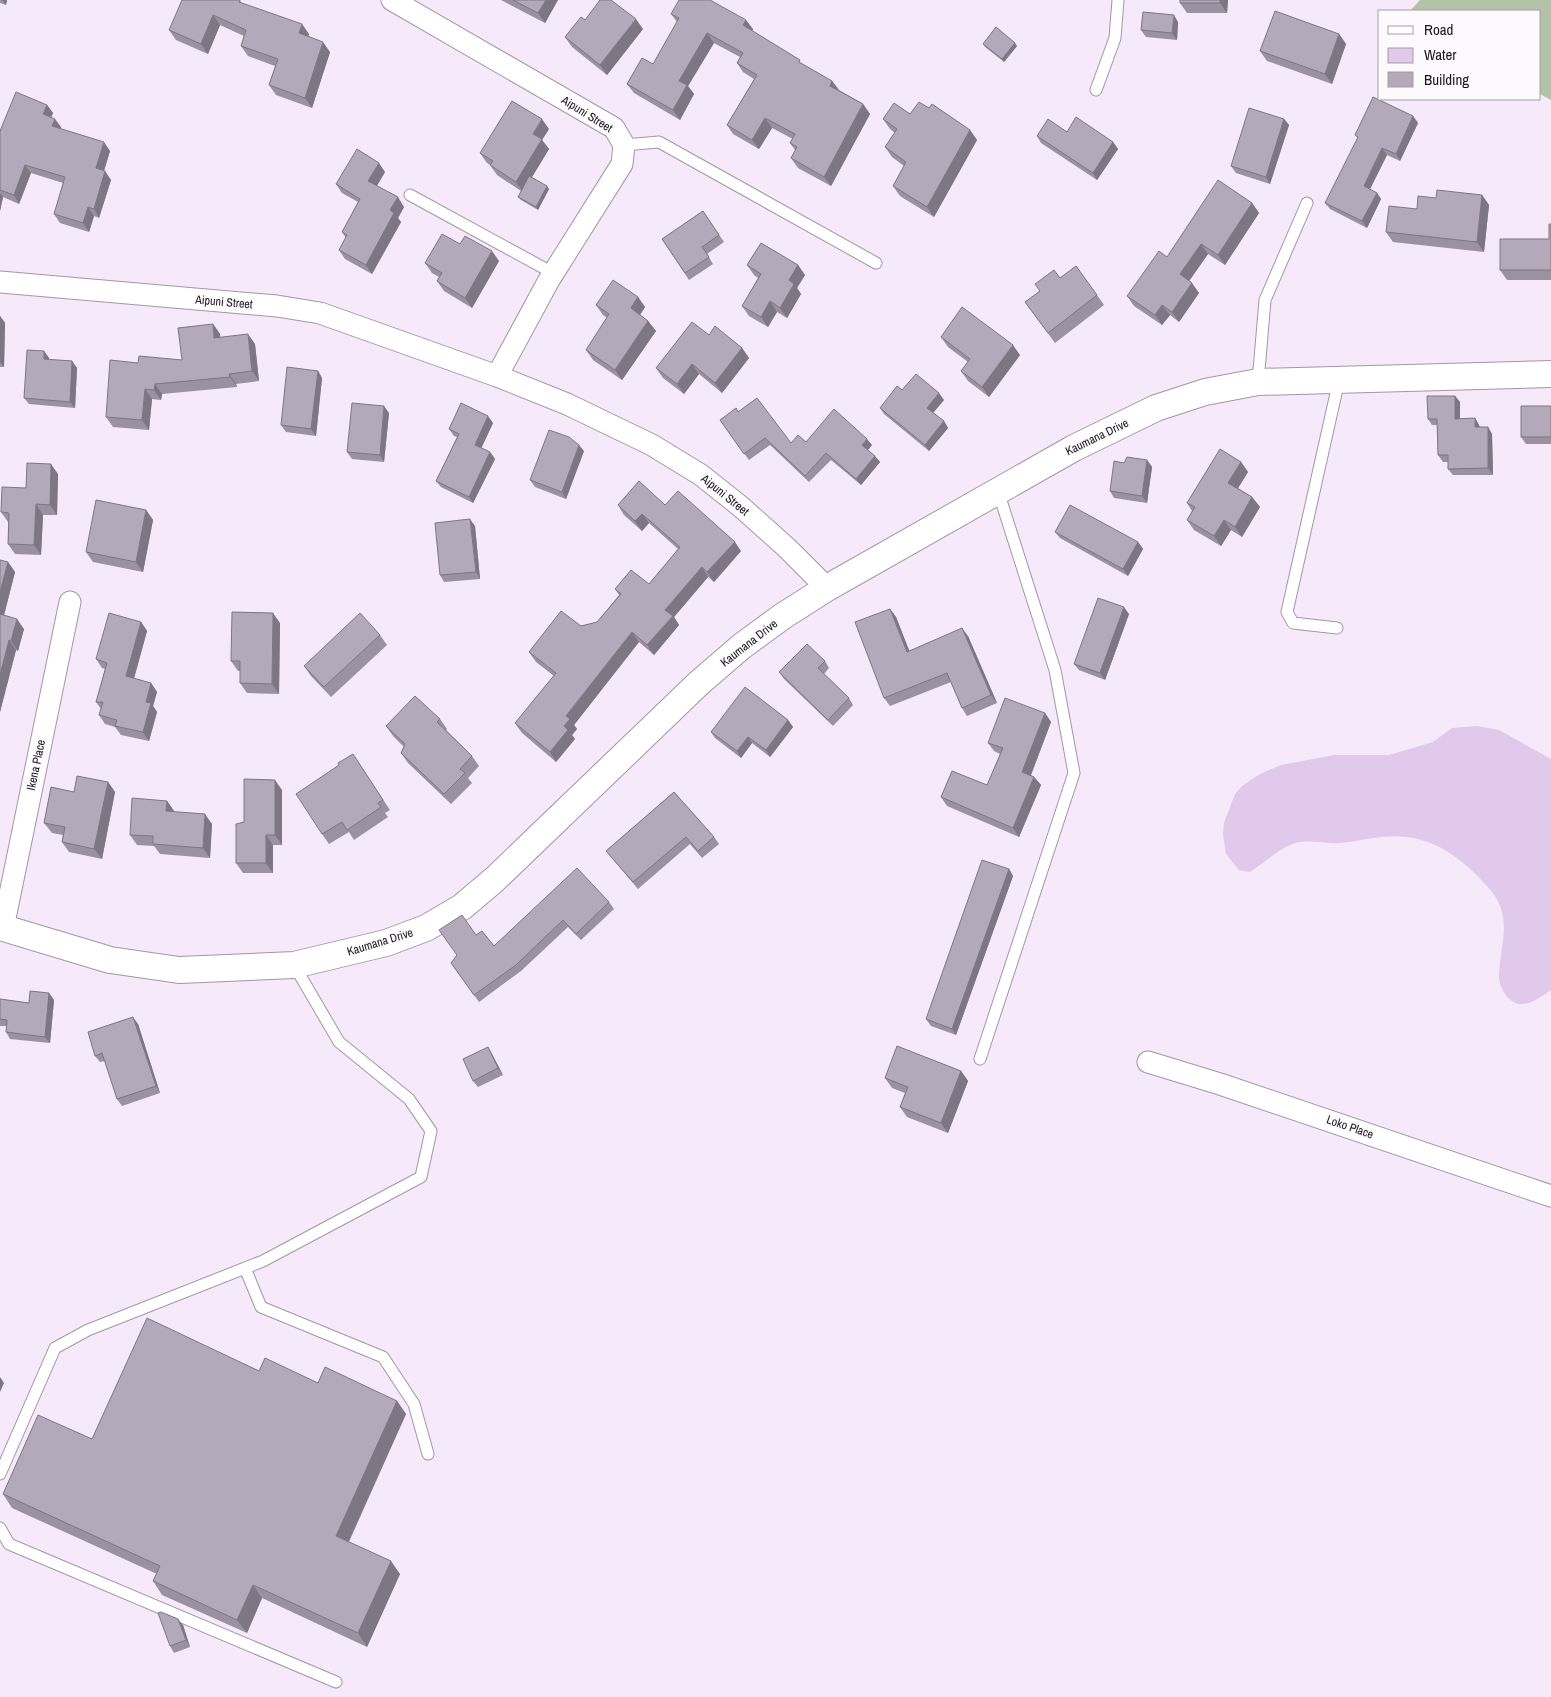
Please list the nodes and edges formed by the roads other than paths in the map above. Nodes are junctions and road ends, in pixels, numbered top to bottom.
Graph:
1 (392, 0) edge
2 (1118, 0) edge
3 (1096, 90) dead end
4 (624, 145) junction
5 (410, 195) dead end
6 (1307, 203) dead end
7 (876, 263) dead end
8 (553, 273) junction
9 (0, 282) edge
10 (1551, 374) edge
11 (497, 376) junction
12 (1339, 380) junction
13 (1258, 382) junction
14 (998, 491) junction
15 (827, 588) junction
16 (70, 602) dead end
17 (1337, 628) dead end
18 (2, 928) edge
19 (294, 965) junction
20 (980, 1059) dead end
21 (1148, 1062) dead end
22 (1551, 1196) edge
23 (245, 1268) junction
24 (428, 1454) dead end
25 (0, 1474) edge
26 (0, 1528) edge
27 (336, 1682) dead end

1 - 4 street, Aipuni Street
2 - 3 lane
4 - 7 lane
4 - 8 street
5 - 8 lane
6 - 13 lane
8 - 11 street
9 - 11 street, Aipuni Street
10 - 12 street, Kaumana Drive
11 - 15 street, Aipuni Street
12 - 13 street, Kaumana Drive
12 - 17 lane
13 - 14 street, Kaumana Drive
14 - 15 street, Kaumana Drive
14 - 20 lane
15 - 19 street, Kaumana Drive
16 - 18 street, Ikena Place
18 - 19 street, Kaumana Drive
19 - 23 lane
21 - 22 street, Loko Place
23 - 24 lane
23 - 25 lane
26 - 27 lane

